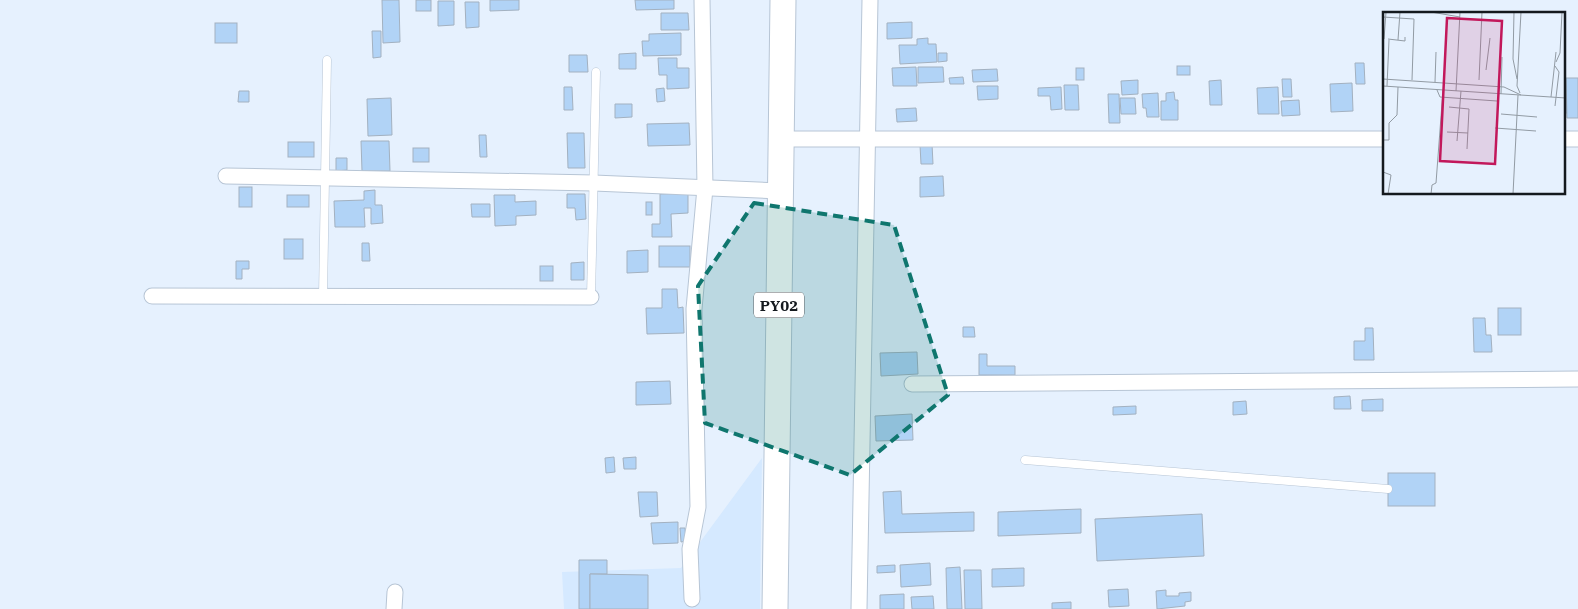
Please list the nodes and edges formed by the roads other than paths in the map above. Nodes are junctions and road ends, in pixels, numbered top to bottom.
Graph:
1 (702, 0) edge
2 (782, 0) edge
3 (870, 0) edge
4 (326, 60) dead end
5 (596, 72) dead end
6 (868, 138) junction
7 (781, 139) junction
8 (1383, 139) edge
9 (226, 176) dead end
10 (324, 178) junction
11 (594, 183) junction
12 (705, 188) junction
13 (780, 191) junction
14 (152, 296) dead end
15 (591, 297) joint
16 (323, 298) junction
17 (1578, 379) edge
18 (912, 384) dead end
19 (1025, 460) dead end
20 (1388, 489) dead end
21 (395, 592) dead end
22 (692, 599) dead end
23 (394, 609) edge
24 (775, 609) edge
25 (859, 609) edge

1 - 12 street
2 - 7 main road, PY02
3 - 6 street
4 - 10 lane
5 - 11 lane
6 - 7 street
6 - 8 street
6 - 25 street
7 - 13 main road, PY02
9 - 10 street
10 - 11 street
10 - 16 lane
11 - 12 street
11 - 15 lane
12 - 13 street
12 - 22 street
13 - 24 main road, PY02
14 - 16 street
15 - 16 street
17 - 18 street
19 - 20 lane
21 - 23 street

